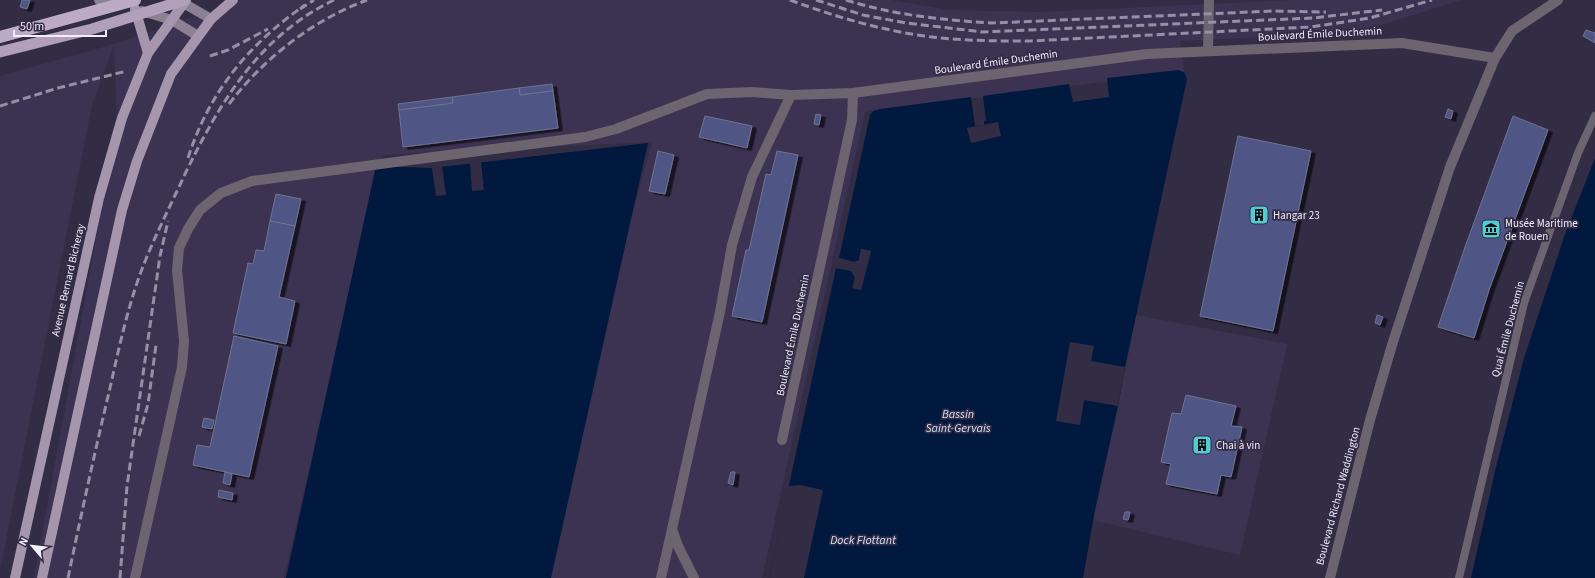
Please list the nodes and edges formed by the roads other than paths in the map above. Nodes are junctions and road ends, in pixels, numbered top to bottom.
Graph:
1 (99, 0) edge
2 (233, 0) edge
3 (1209, 0) edge
4 (1558, 0) edge
5 (183, 1) edge
6 (135, 5) edge
7 (211, 19) junction
8 (172, 20) junction
9 (198, 36) junction
10 (0, 37) edge
11 (1208, 51) junction
12 (0, 52) edge
13 (148, 53) junction
14 (1495, 58) junction
15 (853, 93) junction
16 (791, 96) junction
17 (1595, 116) edge
18 (782, 440) dead end
19 (672, 528) junction
20 (15, 578) edge
21 (42, 578) edge
22 (135, 578) edge
23 (661, 578) edge
24 (694, 578) edge
25 (1330, 578) edge
26 (1458, 578) edge

1 - 6 main road
2 - 7 main road
3 - 11 street
4 - 14 street
5 - 7 main road
5 - 8 main road, Avenue Bernard Bicheray
5 - 12 highway, bridge
6 - 8 main road
6 - 10 highway, bridge
6 - 13 main road
7 - 9 main road
8 - 9 main road
8 - 13 main road, Avenue Bernard Bicheray
9 - 21 main road
11 - 14 street, Boulevard Émile Duchemin
11 - 15 street, Boulevard Émile Duchemin
13 - 20 main road, Avenue Bernard Bicheray
14 - 25 street, Boulevard Richard Waddington
15 - 16 street
15 - 18 street, Boulevard Émile Duchemin
16 - 19 street
16 - 22 street
17 - 26 street, Quai Émile Duchemin
19 - 23 street
19 - 24 street

